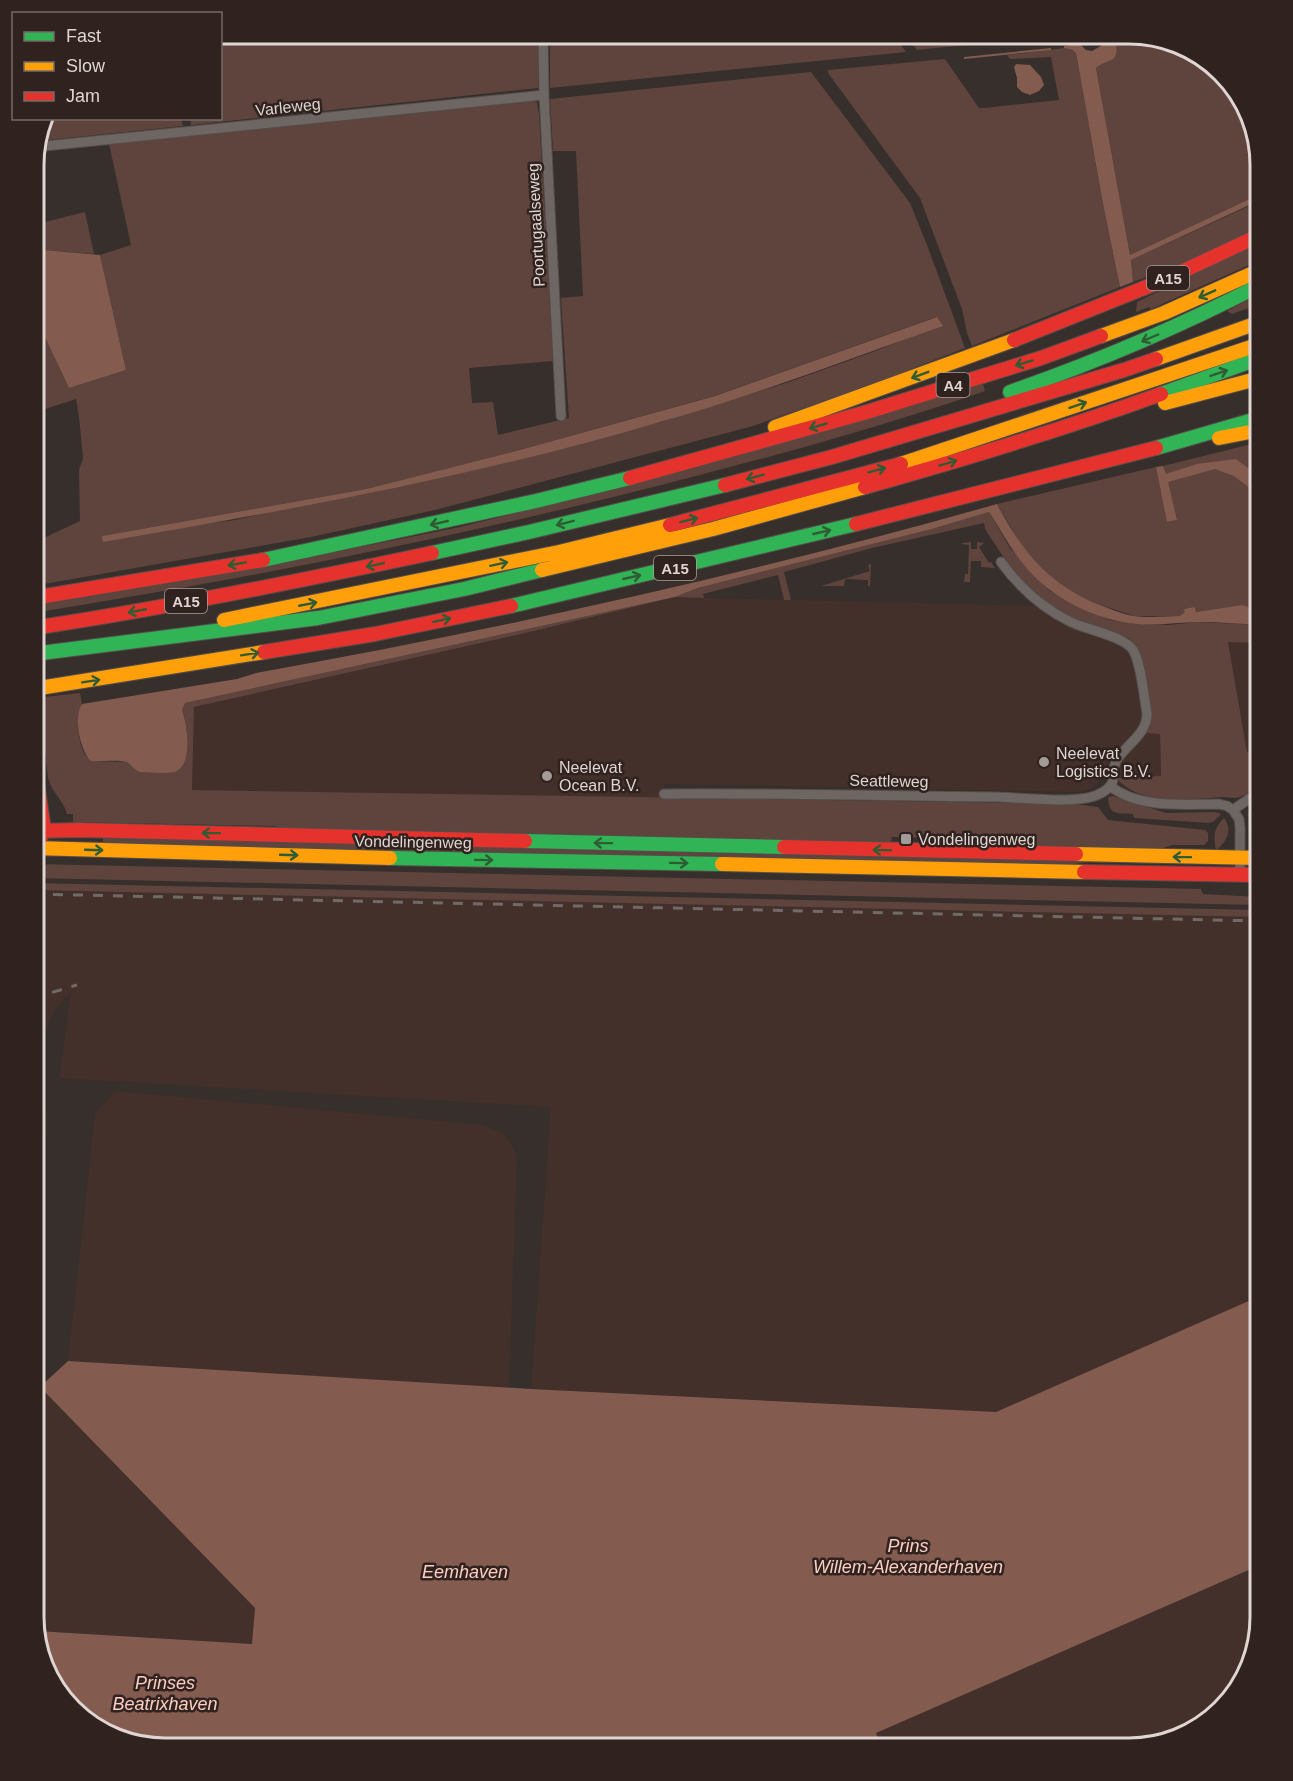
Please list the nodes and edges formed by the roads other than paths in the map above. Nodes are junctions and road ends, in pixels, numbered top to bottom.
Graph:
1 (543, 44) edge
2 (544, 95) junction
3 (45, 146) edge
4 (1250, 240) edge
5 (1250, 274) edge
6 (1250, 290) edge
7 (1250, 326) edge
8 (1250, 347) edge
9 (1250, 362) edge
10 (1250, 381) edge
11 (561, 416) dead end
12 (1085, 420) junction
13 (1250, 421) edge
14 (1250, 432) edge
15 (1161, 446) junction
16 (832, 456) junction
17 (639, 476) junction
18 (1001, 562) dead end
19 (44, 596) edge
20 (44, 626) edge
21 (65, 650) junction
22 (44, 653) edge
23 (44, 687) edge
24 (1110, 786) junction
25 (664, 794) dead end
26 (1250, 798) edge
27 (1233, 810) junction
28 (44, 830) edge
29 (44, 846) edge
30 (1240, 858) junction
31 (1250, 858) edge
32 (1240, 875) junction
33 (1250, 875) edge

1 - 2 street, Poortugaalseweg
2 - 3 street, Varleweg
2 - 11 street, Poortugaalseweg
4 -> 17 main road, A15
5 -> 17 main road, A4
6 -> 16 main road, A4
7 - 16 main road, A15
21 -> 8 main road, A15
12 -> 9 main road, A15
10 - 12 main road, A15
21 -> 12 main road, A15
13 - 15 main road, A15
14 - 15 main road, A15
23 -> 15 main road, A15
16 -> 20 main road, A15
17 -> 19 main road, A15
18 - 24 street
21 - 22 main road, A15
24 - 25 street, Seattleweg
24 - 27 street
26 - 27 street
27 - 30 street
30 -> 28 main road, Vondelingenweg
29 -> 32 main road, Vondelingenweg
30 - 31 main road, Vondelingenweg
30 - 32 street
32 - 33 main road, Vondelingenweg

